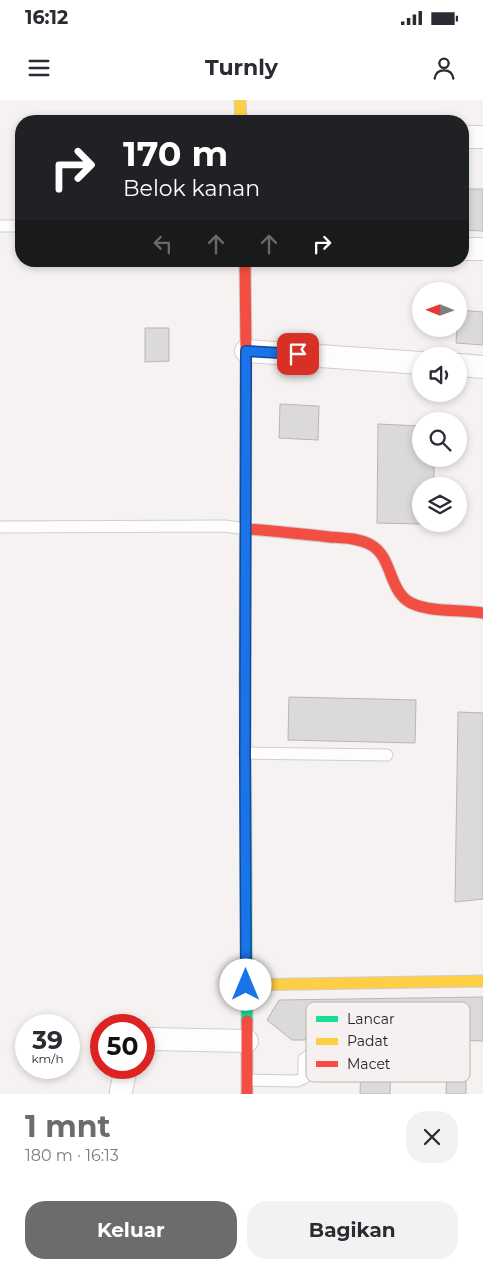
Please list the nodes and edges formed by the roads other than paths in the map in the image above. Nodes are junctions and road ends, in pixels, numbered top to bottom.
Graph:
1 (240, 100) edge
2 (241, 115) edge
3 (0, 226) edge
4 (15, 226) edge
5 (245, 267) edge
6 (246, 351) junction
7 (412, 362) edge
8 (467, 366) edge
9 (483, 367) edge
10 (0, 527) edge
11 (246, 529) junction
12 (483, 613) edge
13 (245, 753) junction
14 (388, 755) dead end
15 (483, 982) edge
16 (246, 985) junction
17 (155, 1039) edge
18 (247, 1041) junction
19 (306, 1058) edge
20 (123, 1079) edge
21 (247, 1080) junction
22 (120, 1091) dead end
23 (248, 1094) edge

1 - 2 main road
3 - 4 lane
5 - 6 main road
6 - 7 street
6 - 11 main road
8 - 9 street
10 - 11 lane
11 - 12 main road
11 - 13 main road
13 - 14 lane
13 - 16 main road
15 - 16 main road
16 - 18 main road
17 - 18 street
18 - 21 main road
19 - 21 lane
20 - 22 street
21 - 23 main road

